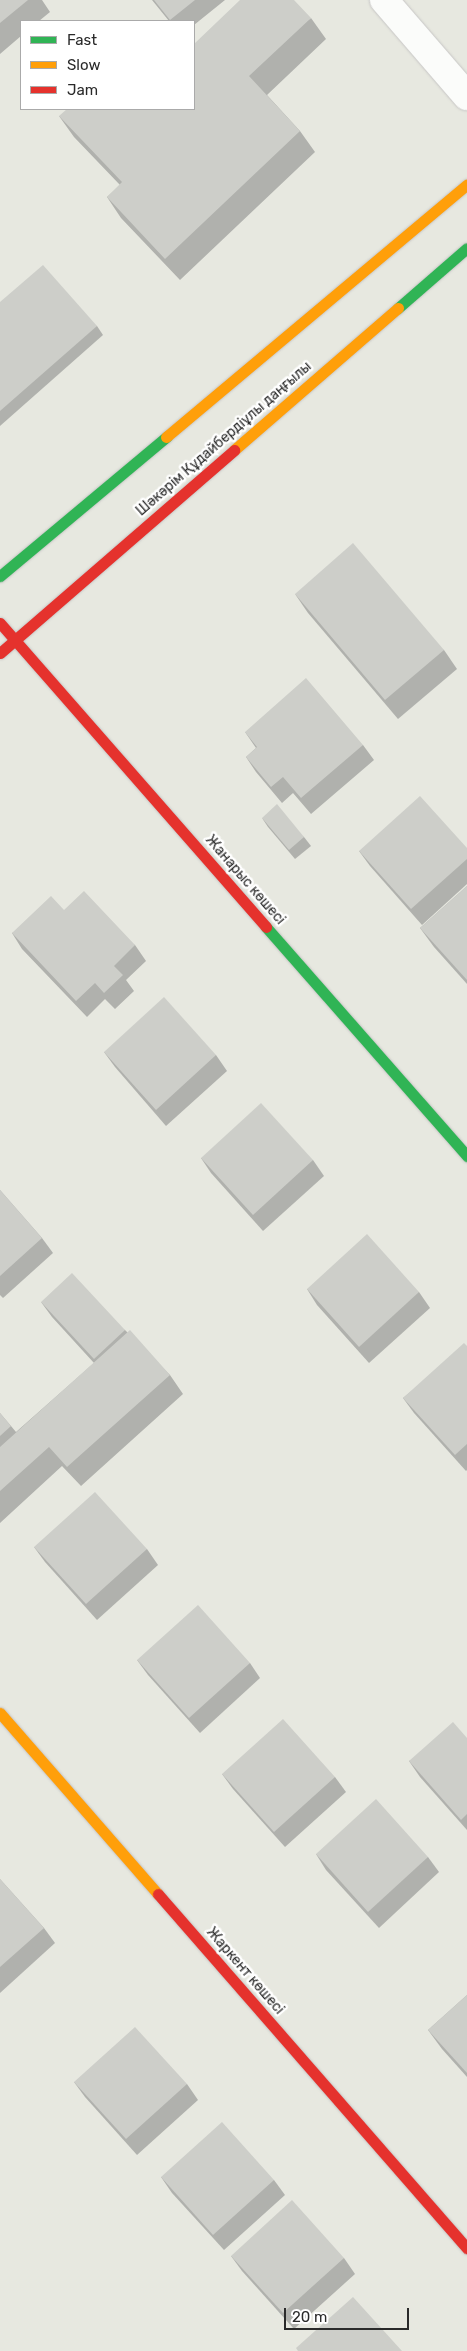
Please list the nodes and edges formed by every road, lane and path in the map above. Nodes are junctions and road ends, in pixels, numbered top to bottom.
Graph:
1 (384, 0) edge
2 (467, 96) edge
3 (467, 184) edge
4 (467, 248) edge
5 (0, 576) edge
6 (0, 623) edge
7 (15, 640) junction
8 (0, 653) edge
9 (467, 1156) edge
10 (0, 1713) edge
11 (467, 2248) edge

1 - 2 street
3 - 5 street
4 - 7 street, Шәкәрім Құдайбердіұлы даңғылы
6 - 7 street, Жанарыс көшесі
7 - 8 street, Шәкәрім Құдайбердіұлы даңғылы
7 - 9 street, Жанарыс көшесі
10 - 11 street, Жаркент көшесі

